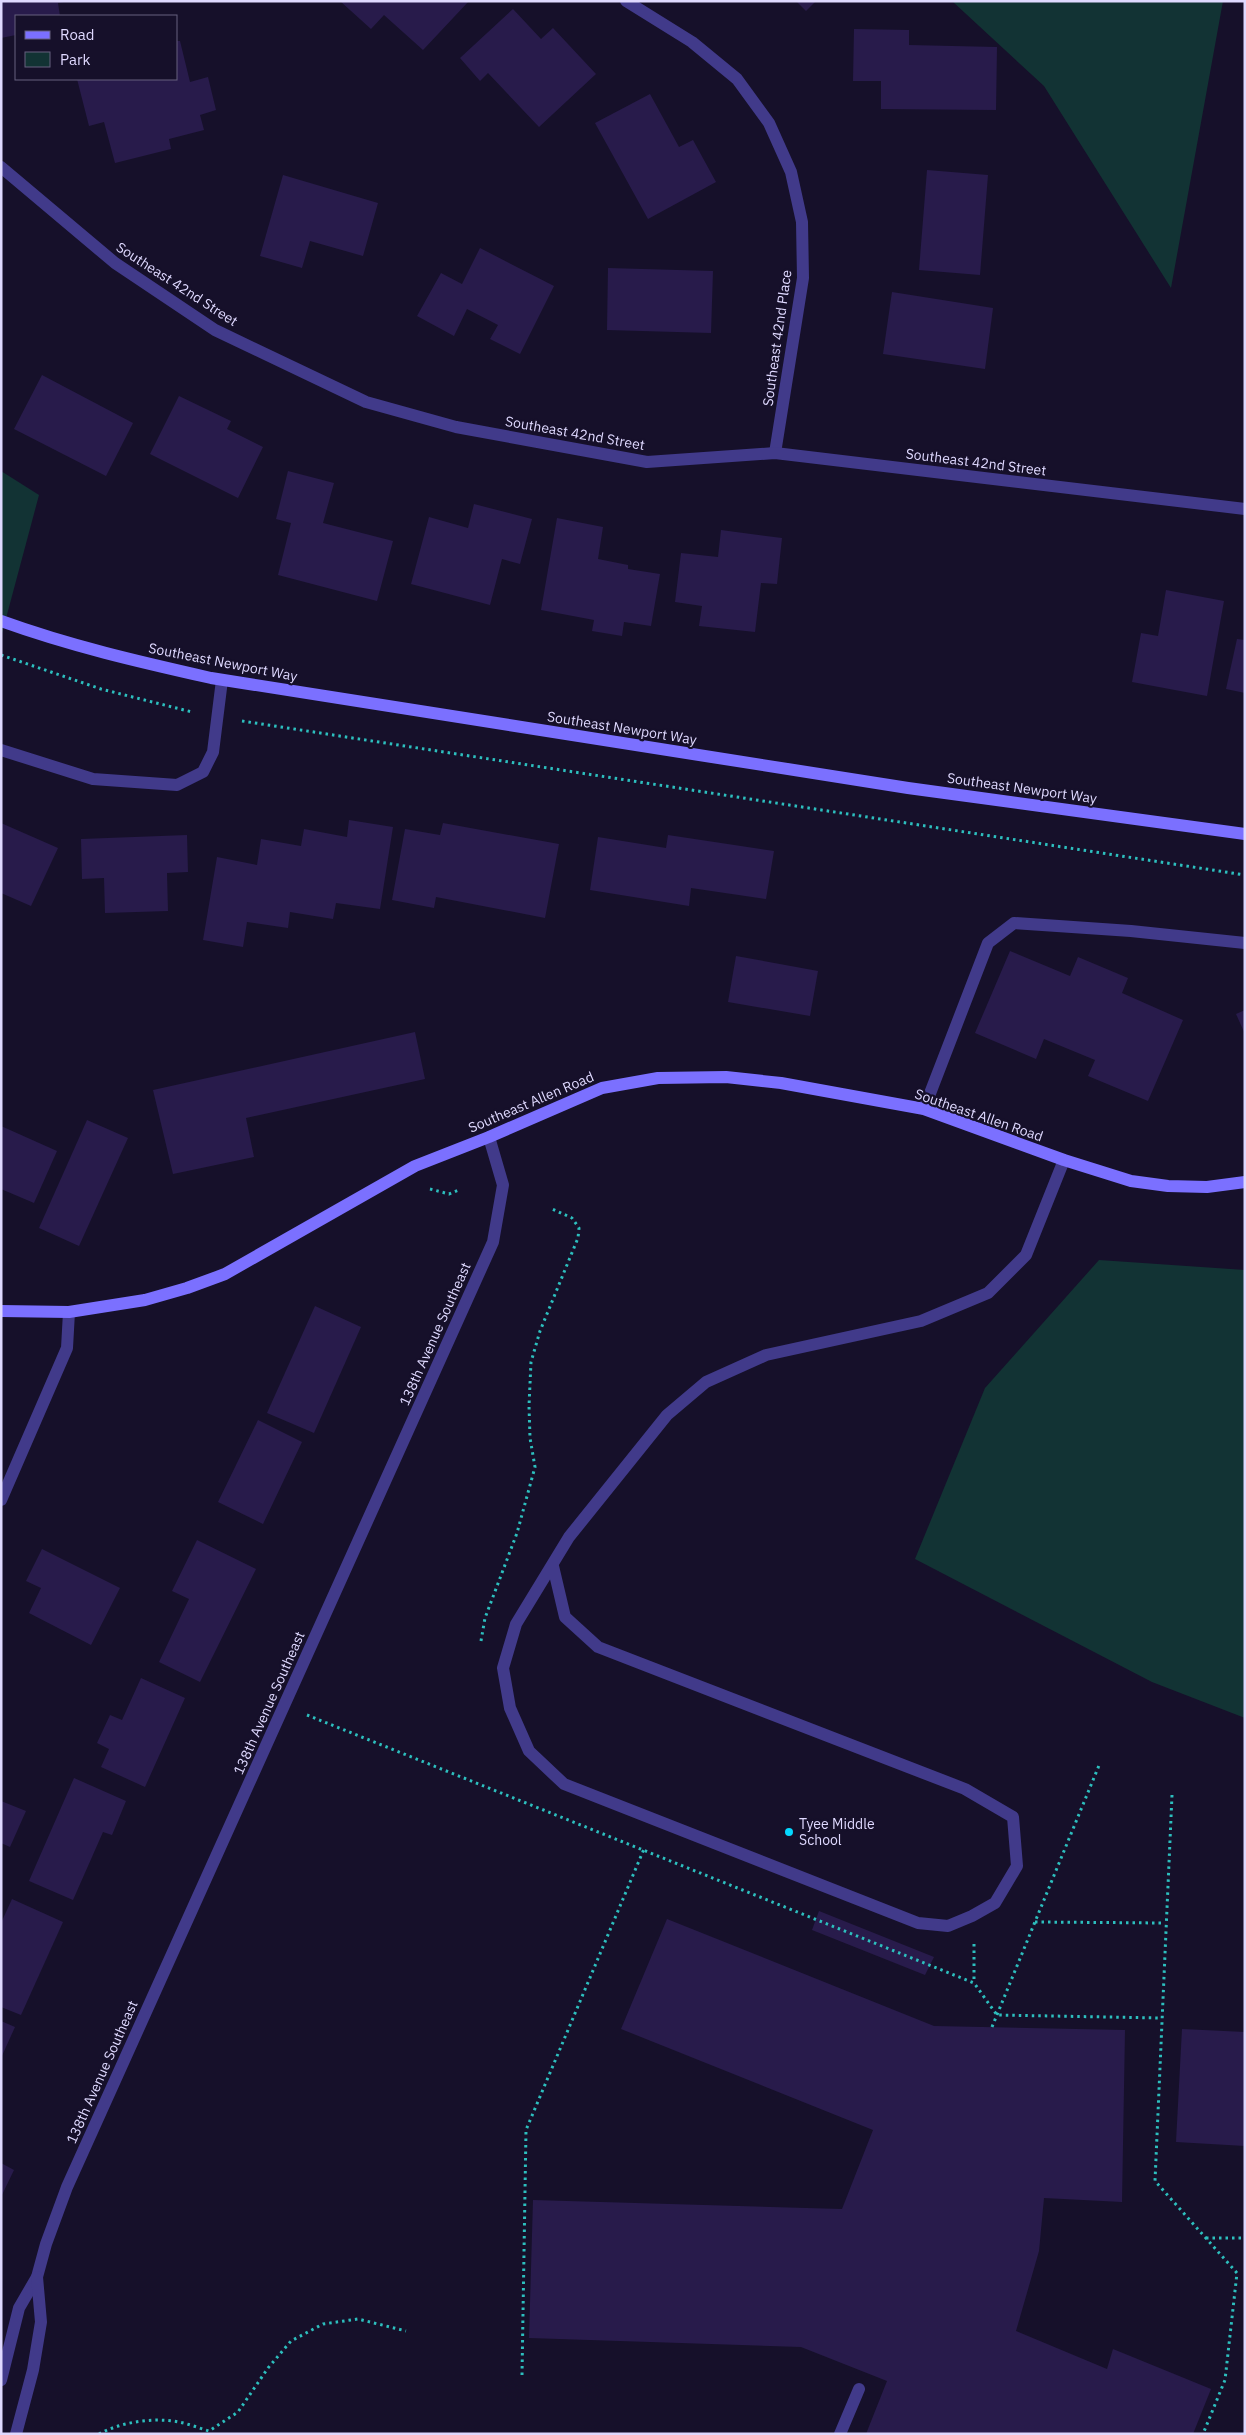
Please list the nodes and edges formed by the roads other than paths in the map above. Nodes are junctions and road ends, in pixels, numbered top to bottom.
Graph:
1 (626, 1) edge
2 (1, 167) edge
3 (775, 453) junction
4 (1245, 509) edge
5 (1, 621) edge
6 (222, 680) junction
7 (1, 750) edge
8 (1245, 834) edge
9 (1245, 943) edge
10 (924, 1109) junction
11 (489, 1137) junction
12 (1064, 1160) junction
13 (1245, 1182) edge
14 (1, 1311) edge
15 (69, 1312) junction
16 (1, 1500) edge
17 (553, 1566) junction
18 (37, 2277) junction
19 (1, 2380) edge
20 (859, 2390) dead end
21 (16, 2434) edge
22 (840, 2434) edge

1 - 3 street, Southeast 42nd Place
2 - 3 street, Southeast 42nd Street
3 - 4 street, Southeast 42nd Street
5 - 6 street, Southeast Newport Way
6 - 7 street
6 - 8 street, Southeast Newport Way
9 - 10 street
10 - 11 street, Southeast Allen Road
10 - 12 street, Southeast Allen Road
11 - 15 street, Southeast Allen Road
11 - 18 street, 138th Avenue Southeast
12 - 13 street, Southeast Allen Road
12 - 17 street
14 - 15 street, Southeast Allen Road
15 - 16 street
17 - 17 street
18 - 19 street, 138th Avenue Southeast
18 - 21 street, 138th Avenue Southeast
20 - 22 street

